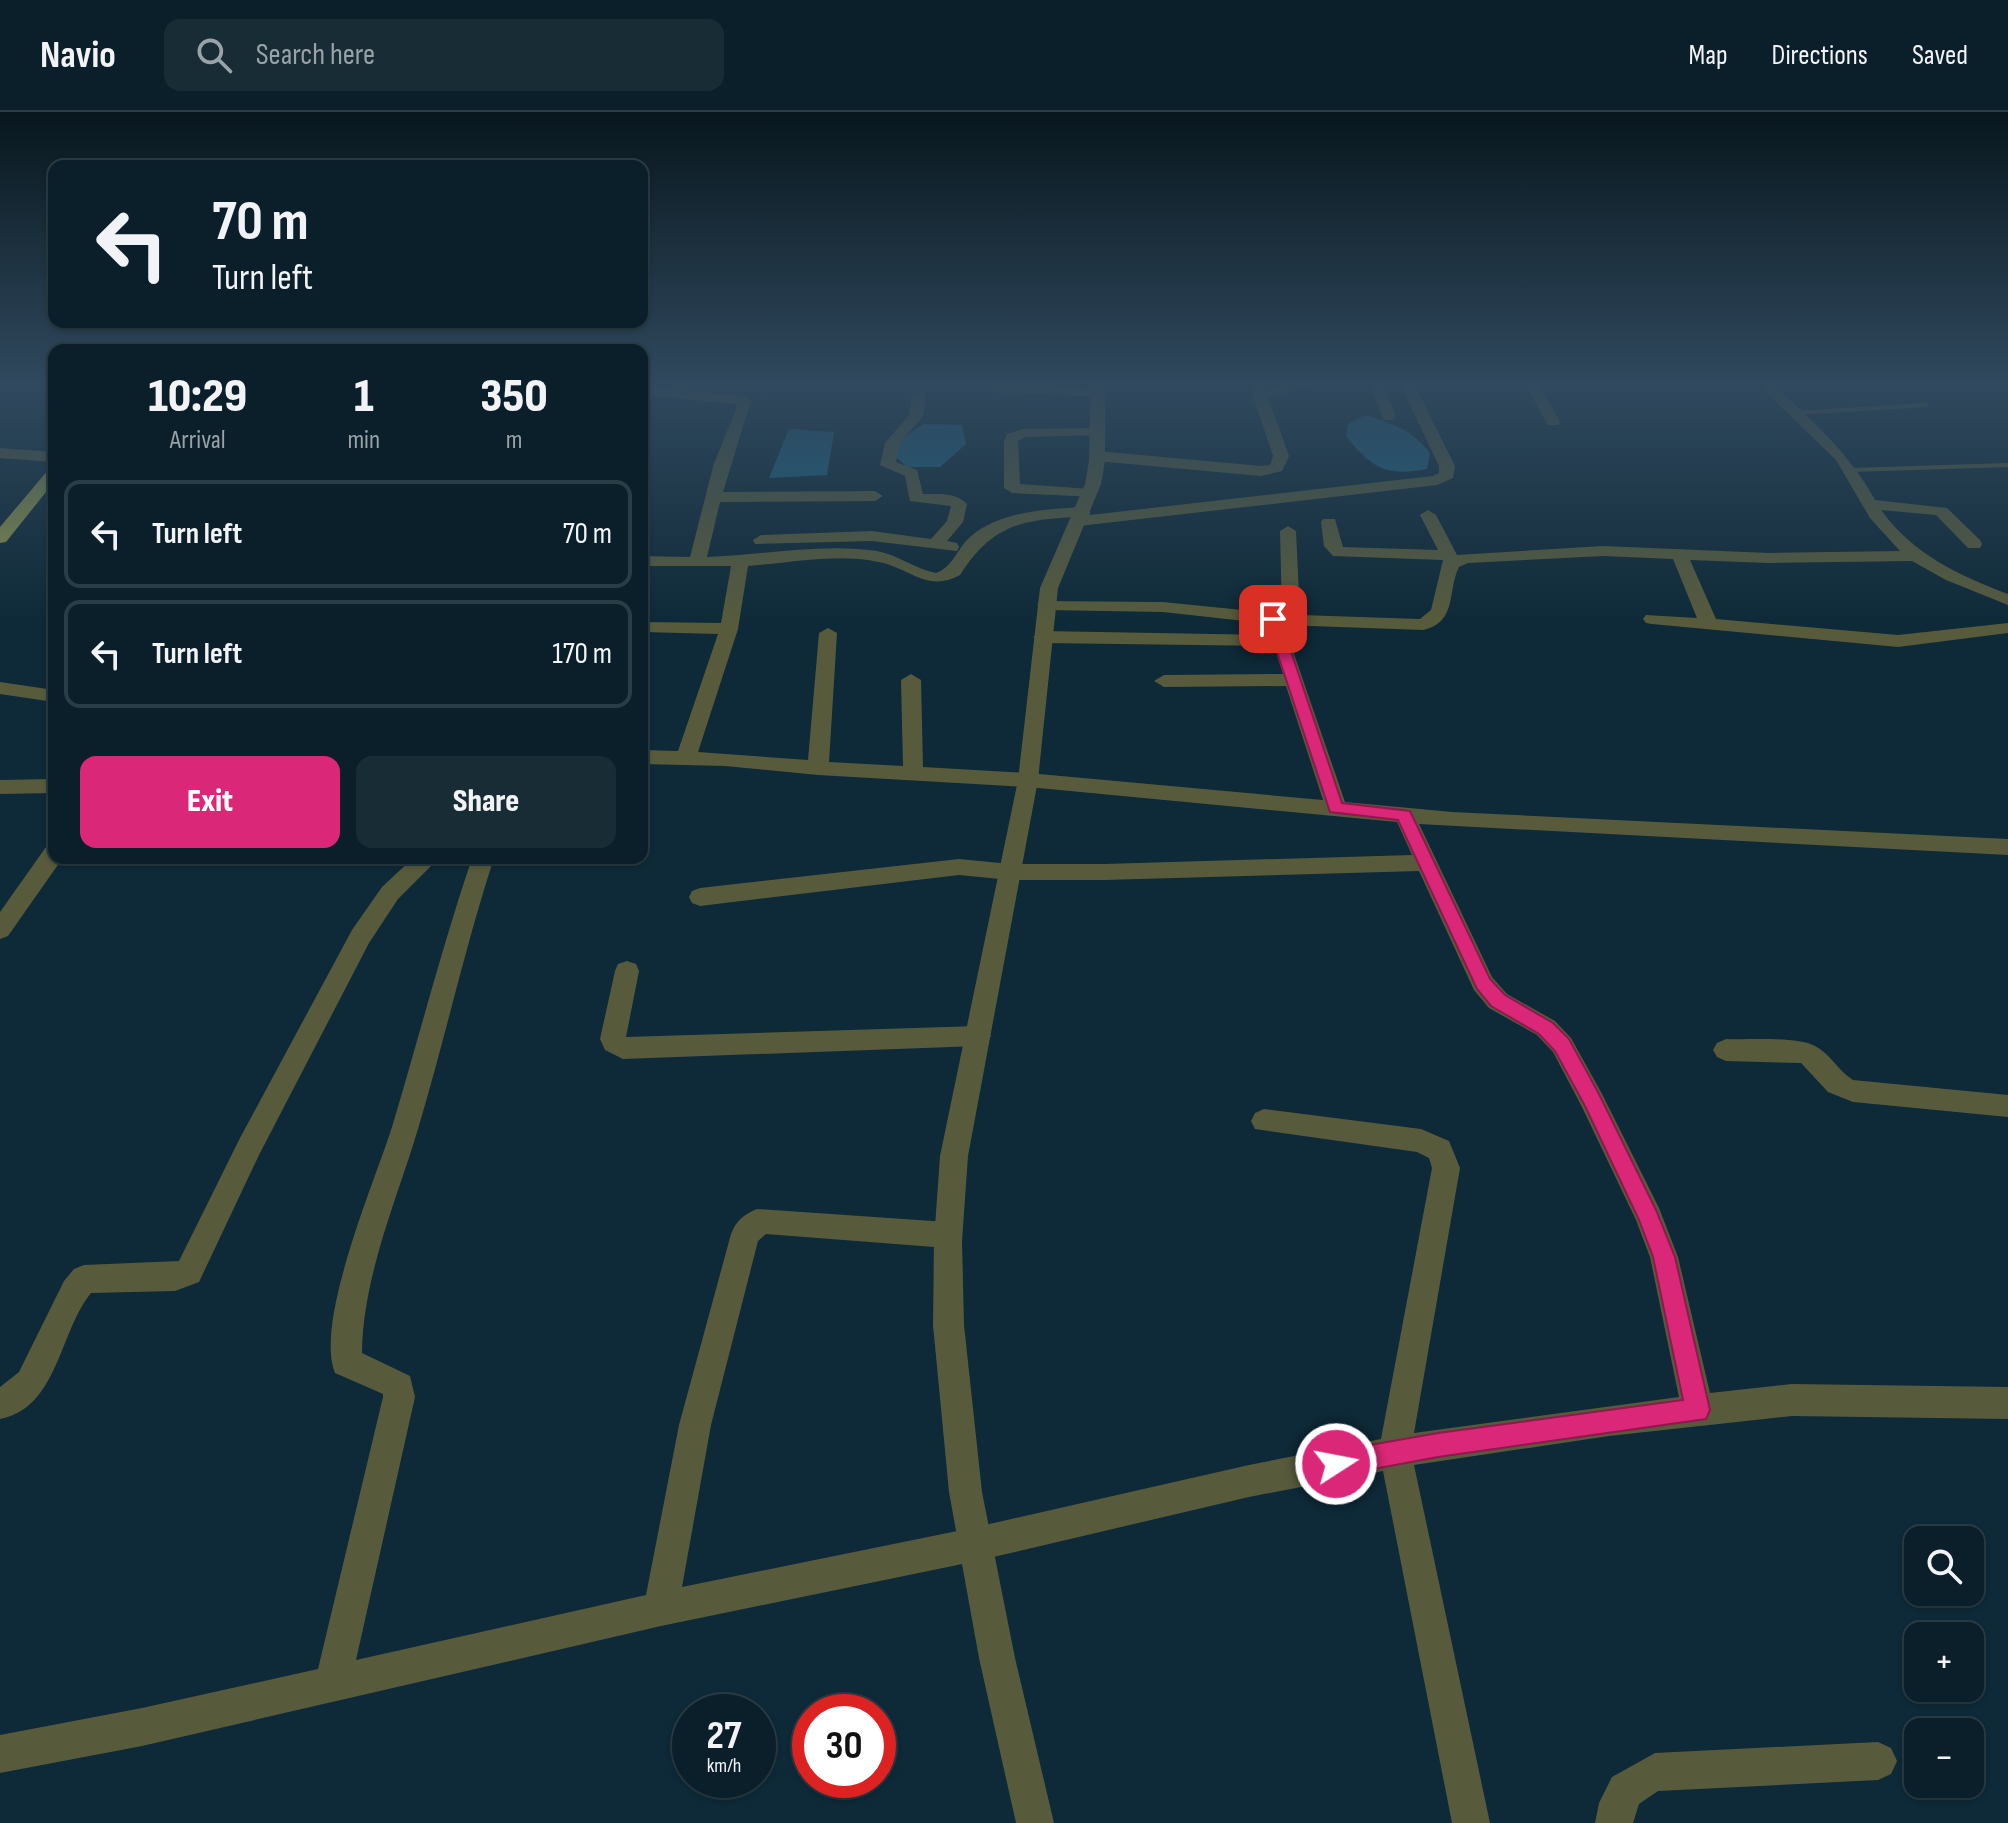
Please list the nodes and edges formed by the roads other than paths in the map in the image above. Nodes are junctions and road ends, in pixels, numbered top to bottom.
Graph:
1 (722, 464) edge
2 (890, 464) edge
3 (1011, 464) edge
4 (1093, 464) edge
5 (1218, 464) edge
6 (1278, 464) edge
7 (1446, 464) edge
8 (1844, 464) edge
9 (2008, 465) edge
10 (1850, 470) junction
11 (48, 480) edge
12 (875, 496) dead end
13 (714, 497) junction
14 (1869, 504) junction
15 (1084, 509) junction
16 (1428, 515) dead end
17 (1329, 522) dead end
18 (1288, 531) dead end
19 (0, 538) edge
20 (761, 540) dead end
21 (936, 544) junction
22 (1974, 544) dead end
23 (965, 549) junction
24 (1679, 554) junction
25 (1916, 556) junction
26 (1450, 559) junction
27 (648, 561) edge
28 (740, 561) junction
29 (697, 562) junction
30 (2008, 600) edge
31 (1046, 605) junction
32 (1282, 619) junction
33 (1652, 619) dead end
34 (1708, 622) junction
35 (648, 627) edge
36 (2008, 628) edge
37 (729, 629) junction
38 (828, 633) dead end
39 (1042, 637) junction
40 (1281, 641) junction
41 (911, 680) dead end
42 (1294, 680) junction
43 (1164, 681) dead end
44 (0, 688) edge
45 (48, 695) edge
46 (648, 757) edge
47 (686, 757) junction
48 (818, 768) junction
49 (913, 773) junction
50 (1028, 780) junction
51 (48, 786) edge
52 (0, 787) edge
53 (1336, 808) junction
54 (1404, 815) junction
55 (2008, 847) edge
56 (48, 862) edge
57 (1426, 863) junction
58 (421, 864) edge
59 (481, 864) edge
60 (1010, 872) junction
61 (700, 897) dead end
62 (0, 930) edge
63 (627, 971) dead end
64 (978, 1036) junction
65 (1726, 1050) dead end
66 (2008, 1106) edge
67 (1264, 1121) dead end
68 (947, 1235) junction
69 (0, 1403) edge
70 (2008, 1403) edge
71 (1698, 1410) junction
72 (1395, 1452) junction
73 (972, 1545) junction
74 (661, 1609) junction
75 (332, 1685) junction
76 (0, 1754) edge
77 (1878, 1761) dead end
78 (1035, 1823) edge
79 (1471, 1823) edge
80 (1614, 1823) edge

1 - 13 street
2 - 21 street
3 - 15 street
4 - 15 street
5 - 6 street
7 - 15 street
8 - 10 street
9 - 10 lane
10 - 14 street
11 - 19 main road
12 - 13 street
13 - 29 street
14 - 22 street
14 - 25 street
15 - 23 street
15 - 31 street
16 - 26 street
17 - 26 street
18 - 32 street
20 - 21 street
21 - 23 street
23 - 28 street
24 - 25 street
24 - 26 street
24 - 34 street
25 - 30 street
26 - 32 street
27 - 29 street
28 - 29 street
28 - 37 street
31 - 32 street
31 - 39 street
32 - 40 street
33 - 34 street
34 - 36 street
35 - 37 street
37 - 47 street
38 - 48 street
39 - 40 street
39 - 50 street
40 - 42 street
41 - 49 street
42 - 43 street
42 - 53 street
44 - 45 street
46 - 47 street
47 - 48 street
48 - 49 street
49 - 50 street
50 - 53 street
50 - 60 street
51 - 52 street
53 - 54 street
54 - 55 street
54 - 57 street
56 - 62 street
57 - 60 street
57 - 71 street
58 - 69 street
59 - 75 street
60 - 61 street
60 - 64 street
63 - 64 street
64 - 68 street
65 - 66 street
67 - 72 street
68 - 73 street
68 - 74 street
70 - 71 street
71 - 72 street
72 - 73 street
72 - 79 street
73 - 74 street
73 - 78 street
74 - 75 street
75 - 76 street
77 - 80 street

